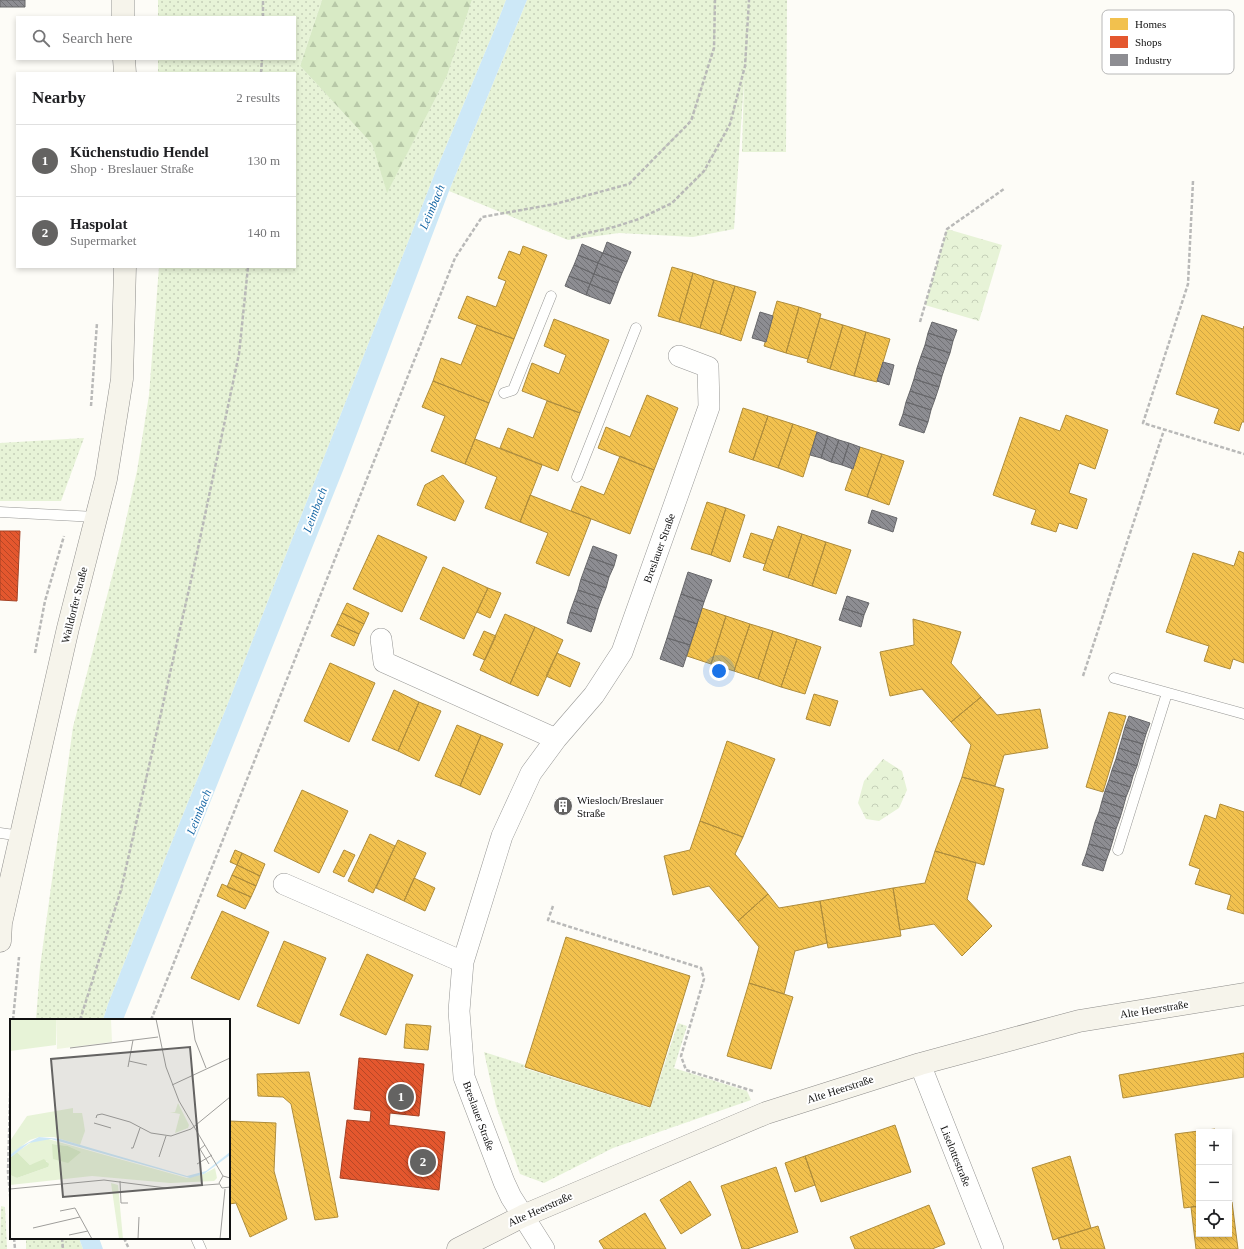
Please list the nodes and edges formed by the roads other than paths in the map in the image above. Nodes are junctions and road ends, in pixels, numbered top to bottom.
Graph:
1 (123, 0) edge
2 (123, 16) edge
3 (124, 60) edge
4 (124, 72) edge
5 (125, 268) edge
6 (551, 296) dead end
7 (636, 328) dead end
8 (679, 356) dead end
9 (504, 393) dead end
10 (577, 477) dead end
11 (0, 512) edge
12 (96, 517) junction
13 (382, 639) dead end
14 (1114, 678) dead end
15 (1167, 693) junction
16 (1244, 714) edge
17 (556, 739) junction
18 (10, 834) edge
19 (1118, 850) dead end
20 (284, 884) dead end
21 (0, 941) edge
22 (463, 962) junction
23 (1244, 994) edge
24 (920, 1064) junction
25 (523, 1216) junction
26 (196, 1239) edge
27 (201, 1249) edge
28 (458, 1249) edge
29 (544, 1249) edge
30 (993, 1249) edge

1 - 2 street
3 - 4 street
5 - 12 street, Walldorfer Straße
6 - 9 lane
7 - 10 lane
8 - 17 street, Breslauer Straße
11 - 12 lane
12 - 18 street, Walldorfer Straße
13 - 17 street
14 - 15 lane
15 - 16 lane
15 - 19 lane
17 - 22 street, Breslauer Straße
18 - 21 street, Walldorfer Straße
20 - 22 street
22 - 25 street, Breslauer Straße
23 - 24 street, Alte Heerstraße
24 - 25 street, Alte Heerstraße
24 - 30 street, Liselottestraße
25 - 28 street, Alte Heerstraße
25 - 29 street, Breslauer Straße
26 - 27 lane

